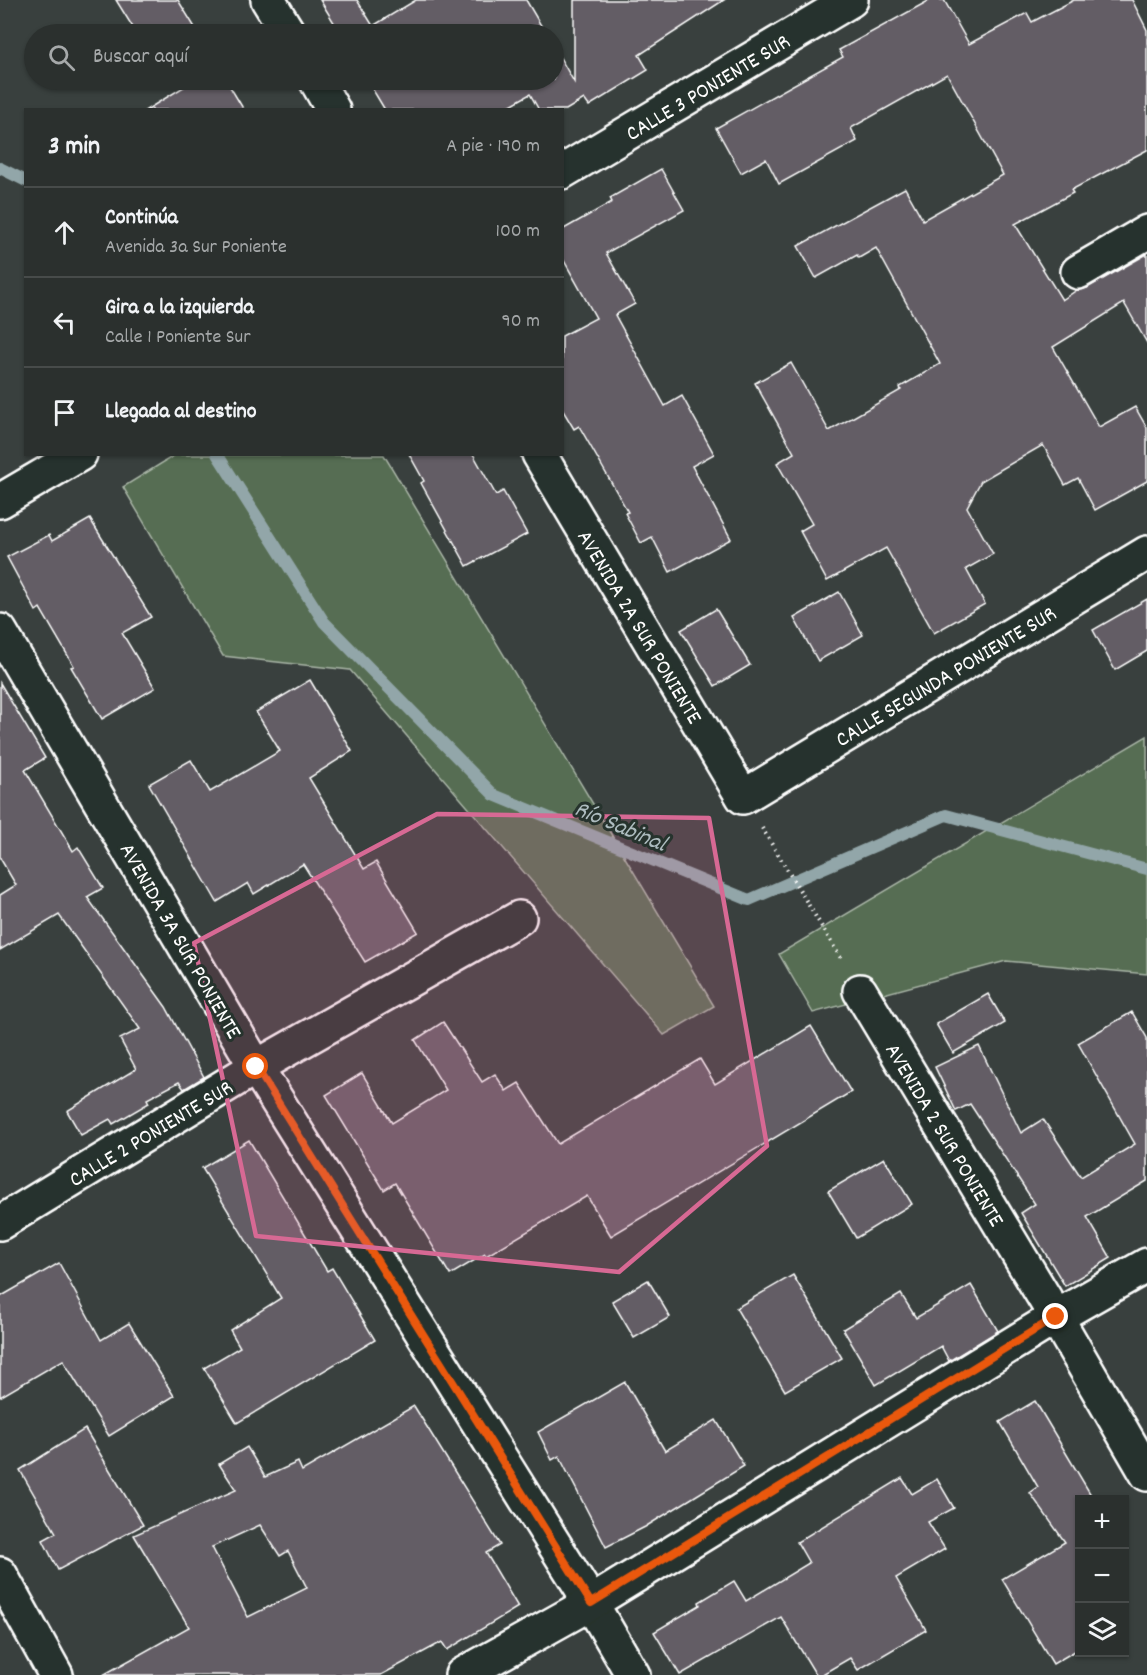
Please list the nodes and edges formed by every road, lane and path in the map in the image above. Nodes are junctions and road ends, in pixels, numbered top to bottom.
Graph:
1 (268, 0) edge
2 (851, 0) edge
3 (283, 24) edge
4 (322, 90) edge
5 (332, 108) edge
6 (564, 171) edge
7 (1147, 232) edge
8 (1078, 272) dead end
9 (77, 456) edge
10 (540, 456) edge
11 (0, 501) edge
12 (1147, 553) edge
13 (0, 632) edge
14 (743, 797) junction
15 (519, 918) dead end
16 (860, 991) joint
17 (256, 1067) junction
18 (0, 1223) edge
19 (1147, 1265) edge
20 (1056, 1317) junction
21 (1147, 1474) edge
22 (0, 1574) edge
23 (591, 1603) junction
24 (56, 1675) edge
25 (462, 1675) edge
26 (633, 1675) edge

1 - 3 street
2 - 6 street, CALLE 3 PONIENTE SUR
4 - 5 street
7 - 8 street
9 - 11 street
10 - 14 street, AVENIDA 2A SUR PONIENTE
12 - 14 street, CALLE SEGUNDA PONIENTE SUR
13 - 17 street, AVENIDA 3A SUR PONIENTE
14 - 16 path
15 - 17 street, CALLE 2 PONIENTE SUR
16 - 20 street, AVENIDA 2 SUR PONIENTE
17 - 18 street, CALLE 2 PONIENTE SUR
17 - 23 street, AVENIDA 3A SUR PONIENTE
19 - 20 street
20 - 21 street, AVENIDA 2 SUR PONIENTE
20 - 23 street
22 - 24 street
23 - 25 street
23 - 26 street, AVENIDA 3A SUR PONIENTE

